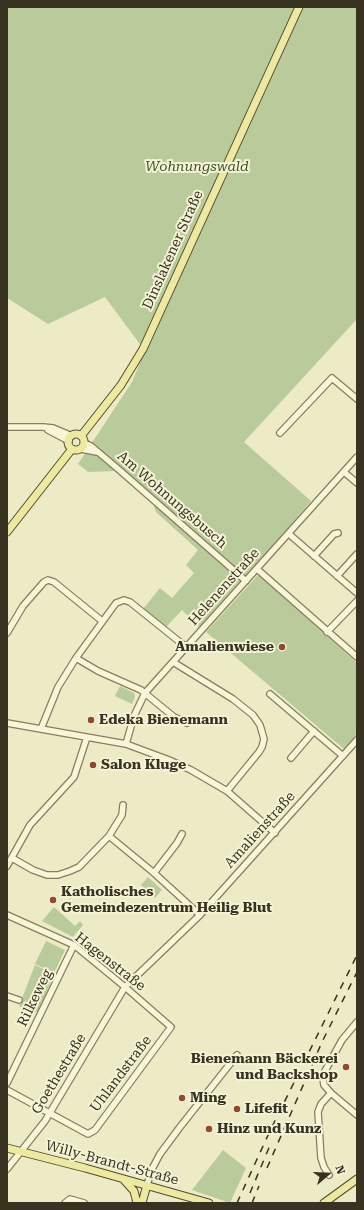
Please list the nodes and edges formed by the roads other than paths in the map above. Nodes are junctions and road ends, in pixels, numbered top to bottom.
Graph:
1 (299, 7) edge
2 (357, 399) edge
3 (7, 427) edge
4 (280, 433) dead end
5 (81, 436) junction
6 (70, 439) junction
7 (83, 446) junction
8 (72, 449) junction
9 (357, 457) edge
10 (344, 472) junction
11 (357, 483) edge
12 (7, 532) edge
13 (338, 533) dead end
14 (289, 534) junction
15 (357, 554) edge
16 (314, 556) junction
17 (257, 569) junction
18 (337, 576) junction
19 (246, 581) junction
20 (357, 593) edge
21 (357, 600) edge
22 (102, 621) junction
23 (327, 632) junction
24 (7, 633) edge
25 (186, 647) junction
26 (357, 657) edge
27 (76, 658) junction
28 (173, 662) junction
29 (145, 693) junction
30 (270, 694) dead end
31 (7, 723) edge
32 (187, 723) dead end
33 (42, 729) junction
34 (314, 731) junction
35 (87, 737) junction
36 (357, 740) edge
37 (126, 744) junction
38 (343, 756) junction
39 (291, 758) dead end
40 (227, 791) junction
41 (123, 805) dead end
42 (275, 833) junction
43 (182, 834) dead end
44 (109, 836) junction
45 (12, 858) junction
46 (7, 866) edge
47 (154, 873) junction
48 (200, 915) junction
49 (7, 916) edge
50 (74, 945) junction
51 (125, 987) junction
52 (7, 996) edge
53 (19, 1000) dead end
54 (357, 1022) edge
55 (171, 1027) joint
56 (237, 1054) dead end
57 (7, 1083) edge
58 (7, 1090) edge
59 (331, 1094) junction
60 (49, 1114) junction
61 (357, 1115) edge
62 (7, 1148) edge
63 (22, 1152) junction
64 (7, 1169) edge
65 (330, 1175) dead end
66 (123, 1179) junction
67 (357, 1179) edge
68 (147, 1185) junction
69 (65, 1203) edge
70 (84, 1203) edge
71 (137, 1203) edge
72 (142, 1203) edge
73 (209, 1203) edge
74 (324, 1203) edge

1 - 5 main road, Dinslakener Straße
2 - 4 street
3 - 6 street
5 - 6 main road
5 - 7 main road
6 - 8 main road
7 - 8 main road
7 - 19 street, Am Wohnungsbusch
8 - 12 main road
9 - 10 street, Helenenstraße
10 - 11 street
10 - 14 street, Helenenstraße
13 - 16 street
14 - 16 street
14 - 17 street, Helenenstraße
15 - 18 street
16 - 18 street
17 - 19 street, Helenenstraße
17 - 23 street
18 - 20 street
19 - 25 street, Helenenstraße
21 - 23 street
22 - 24 street
22 - 25 street
22 - 27 street
23 - 26 street
25 - 28 street, Helenenstraße
27 - 29 street
27 - 33 street
28 - 29 street, Helenenstraße
28 - 40 street
29 - 32 street
29 - 37 street, Helenenstraße
30 - 34 street
31 - 33 street
33 - 35 street
34 - 38 street
34 - 39 street
35 - 37 street
35 - 45 street
36 - 38 street, Amalienstraße
37 - 40 street
38 - 42 street, Amalienstraße
40 - 42 street
41 - 44 street
42 - 48 street, Amalienstraße
43 - 47 street
44 - 45 street
44 - 47 street
45 - 46 street
47 - 48 street
48 - 51 street, Amalienstraße
49 - 50 street, Hagenstraße
50 - 51 street, Hagenstraße
50 - 57 street, Rilkeweg
51 - 55 street, Hagenstraße
51 - 60 street, Goethestraße
52 - 53 street
54 - 59 street
55 - 60 street, Uhlandstraße
56 - 68 street
58 - 60 street
59 - 61 street
59 - 65 street
60 - 63 street, Goethestraße
62 - 63 main road, Willy-Brandt-Straße
63 - 64 street, Goethestraße
63 - 66 main road, Willy-Brandt-Straße
66 - 68 main road, Willy-Brandt-Straße
66 - 71 main road
67 - 74 main road
68 - 72 main road
68 - 73 main road, Willy-Brandt-Straße
69 - 70 street

